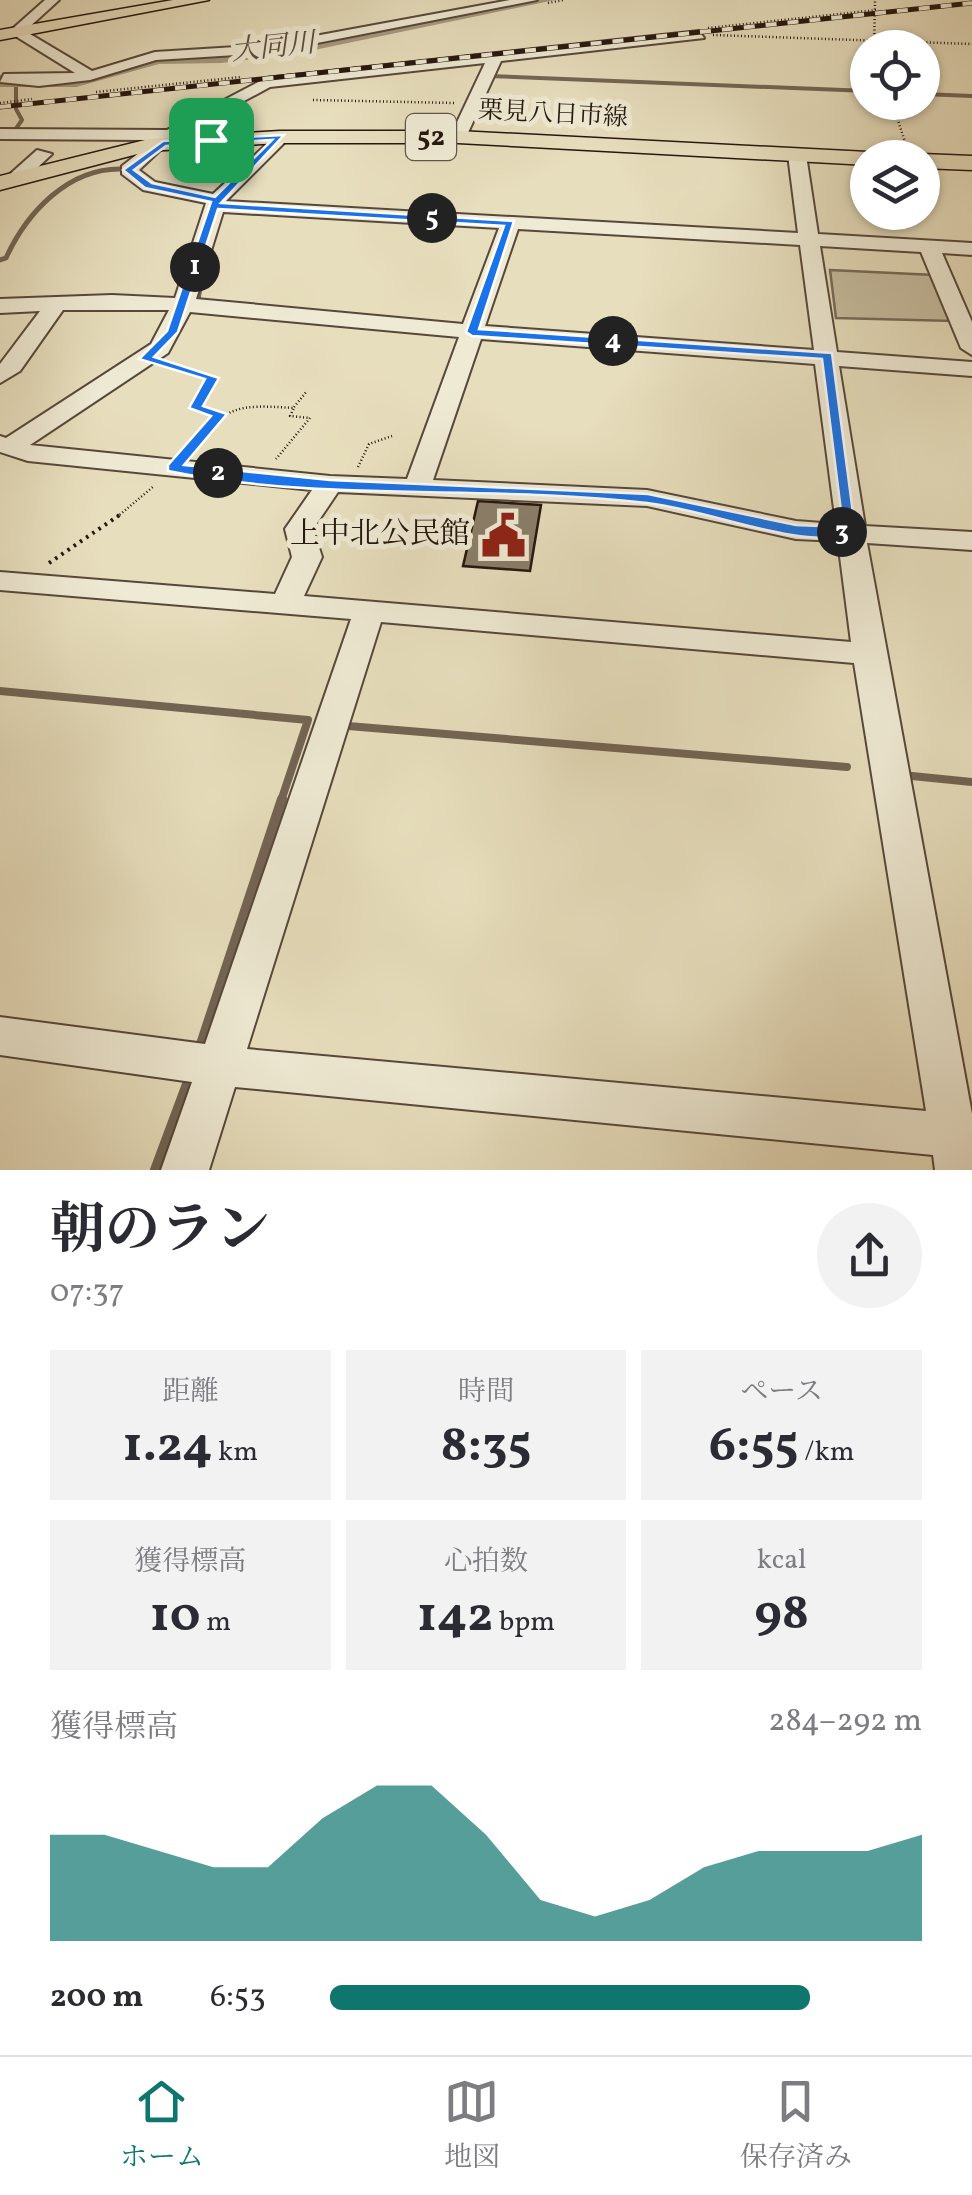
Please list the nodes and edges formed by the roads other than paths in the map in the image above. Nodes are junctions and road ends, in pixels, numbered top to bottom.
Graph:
1 (53, 0) edge
2 (202, 0) edge
3 (531, 0) edge
4 (8, 34) edge
5 (698, 35) road end
6 (494, 58) junction
7 (90, 76) junction
8 (318, 77) junction
9 (4, 78) dead end
10 (314, 100) road end
11 (0, 134) edge
12 (280, 137) junction
13 (458, 138) junction
14 (161, 141) junction
15 (0, 148) edge
16 (43, 154) junction
17 (797, 155) junction
18 (850, 157) edge
19 (940, 160) edge
20 (76, 163) junction
21 (972, 163) edge
22 (8, 181) edge
23 (216, 203) junction
24 (510, 223) junction
25 (808, 241) junction
26 (929, 247) junction
27 (972, 249) edge
28 (57, 304) junction
29 (183, 305) junction
30 (0, 306) edge
31 (472, 332) junction
32 (828, 355) junction
33 (971, 362) edge
34 (0, 376) edge
35 (10, 451) edge
36 (340, 485) junction
37 (417, 488) junction
38 (851, 532) junction
39 (972, 541) edge
40 (10, 582) edge
41 (286, 603) junction
42 (369, 611) junction
43 (868, 654) junction
44 (0, 1036) edge
45 (222, 1066) junction
46 (961, 1147) edge
47 (185, 1170) edge

1 - 4 street
2 - 4 main road
3 - 7 street
4 - 7 street
5 - 6 street
6 - 8 street
6 - 13 street
7 - 9 street
8 - 10 street
8 - 14 street
11 - 14 street
12 - 13 main road, 栗見八日市線 / 52
12 - 14 main road, 栗見八日市線 / 52
12 - 23 street
13 - 17 main road, 栗見八日市線 / 52
14 - 20 main road, 栗見八日市線 / 52
14 - 23 street
15 - 16 street
16 - 20 street
16 - 22 street
17 - 18 main road, 栗見八日市線 / 52
17 - 25 street
19 - 21 main road
20 - 22 main road, 栗見八日市線 / 52
23 - 24 street
23 - 29 street
24 - 25 street
24 - 31 street
25 - 26 street
25 - 32 street
26 - 27 street
26 - 33 street
28 - 29 street
28 - 30 street
28 - 34 street
29 - 31 street
29 - 35 street
31 - 32 street
31 - 37 street
32 - 33 street
32 - 38 street
35 - 36 street
36 - 37 street
36 - 41 street
37 - 38 street
38 - 39 street
38 - 43 street
40 - 41 street
41 - 42 street
42 - 43 street
42 - 45 street
43 - 46 street
44 - 45 street
45 - 46 street
45 - 47 street

